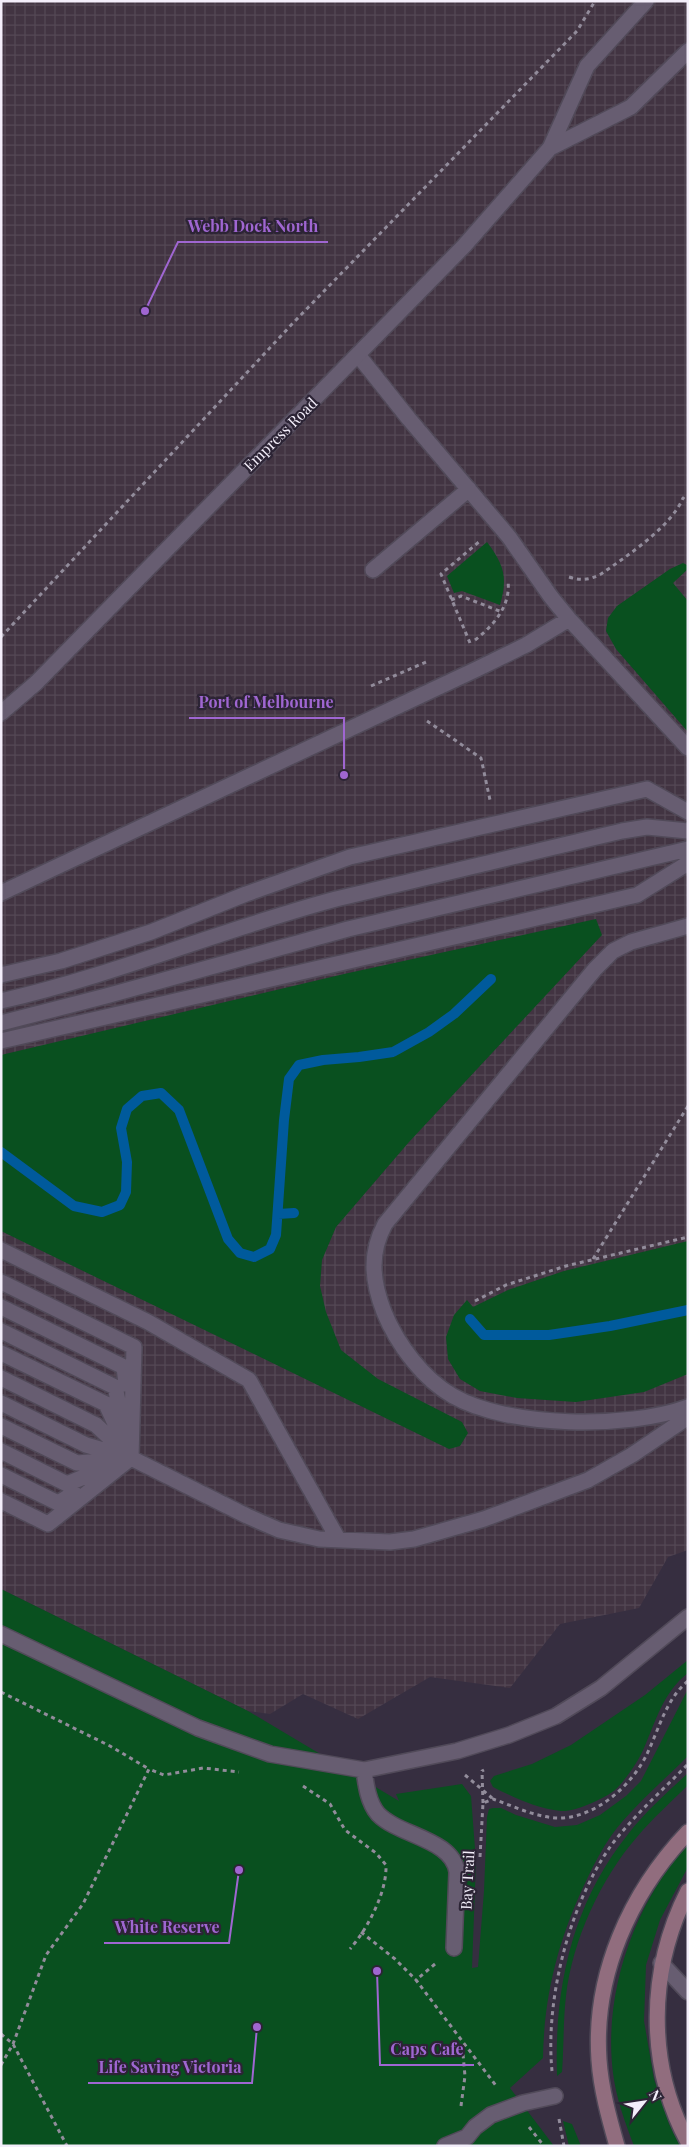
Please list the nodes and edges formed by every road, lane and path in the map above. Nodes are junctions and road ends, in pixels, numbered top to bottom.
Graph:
1 (595, 1) edge
2 (646, 1) edge
3 (688, 51) edge
4 (550, 148) junction
5 (358, 355) junction
6 (470, 489) junction
7 (688, 502) edge
8 (481, 540) dead end
9 (373, 570) dead end
10 (508, 574) dead end
11 (566, 575) dead end
12 (451, 600) junction
13 (502, 612) junction
14 (569, 619) junction
15 (1, 637) edge
16 (433, 659) dead end
17 (398, 674) junction
18 (371, 686) dead end
19 (414, 699) junction
20 (1, 713) edge
21 (688, 748) edge
22 (491, 804) dead end
23 (688, 812) edge
24 (688, 832) edge
25 (688, 849) edge
26 (688, 863) edge
27 (1, 893) edge
28 (688, 926) edge
29 (1, 975) edge
30 (1, 1001) edge
31 (1, 1023) edge
32 (1, 1041) edge
33 (688, 1106) edge
34 (688, 1237) edge
35 (1, 1250) edge
36 (593, 1260) junction
37 (1, 1282) edge
38 (475, 1301) dead end
39 (1, 1307) edge
40 (1, 1331) edge
41 (1, 1353) edge
42 (1, 1378) edge
43 (1, 1404) edge
44 (688, 1407) edge
45 (688, 1417) edge
46 (1, 1426) edge
47 (1, 1451) edge
48 (131, 1458) junction
49 (1, 1475) edge
50 (1, 1501) edge
51 (338, 1539) junction
52 (688, 1617) edge
53 (1, 1634) edge
54 (688, 1681) edge
55 (1, 1692) edge
56 (688, 1764) edge
57 (149, 1769) junction
58 (364, 1770) junction
59 (249, 1773) dead end
60 (301, 1785) dead end
61 (688, 1832) edge
62 (480, 1862) dead end
63 (688, 1891) edge
64 (362, 1932) junction
65 (454, 1948) dead end
66 (350, 1949) dead end
67 (440, 1960) dead end
68 (661, 1964) junction
69 (416, 1980) junction
70 (688, 1992) edge
71 (1, 2034) edge
72 (462, 2042) junction
73 (13, 2044) junction
74 (1, 2065) edge
75 (555, 2096) joint
76 (513, 2107) junction
77 (455, 2142) edge
78 (688, 2142) edge
79 (66, 2146) edge
80 (544, 2146) edge
81 (617, 2146) edge

1 - 15 path
2 - 4 street, Empress Road
3 - 4 street, Empress Road
4 - 5 street, Empress Road
5 - 6 street
5 - 20 street, Empress Road
6 - 9 street
6 - 14 street
7 - 11 path
8 - 12 path
10 - 13 path
12 - 13 path
12 - 13 path
14 - 19 street
14 - 21 street
16 - 17 path
17 - 18 path
17 - 19 path
19 - 22 path
19 - 27 street
23 - 29 street
24 - 30 street
25 - 31 street
26 - 32 street
28 - 44 street
33 - 36 path
34 - 36 path
35 - 51 street
36 - 38 path
37 - 48 street
39 - 48 street
40 - 48 street
41 - 48 street
42 - 48 street
43 - 48 street
45 - 51 street
46 - 48 street
47 - 48 street
48 - 49 street
48 - 50 street
48 - 51 street
52 - 58 street
53 - 58 street
54 - 62 path, Bay Trail
55 - 57 path
56 - 75 path
57 - 59 path
57 - 73 path
58 - 65 street
60 - 64 path
61 - 81 street
63 - 68 street
64 - 66 path
64 - 69 path
67 - 69 path
68 - 70 street
68 - 78 street
69 - 72 path
71 - 73 path
72 - 76 path
72 - 77 path
73 - 74 path
73 - 79 path
75 - 76 street
76 - 77 street
76 - 80 path

